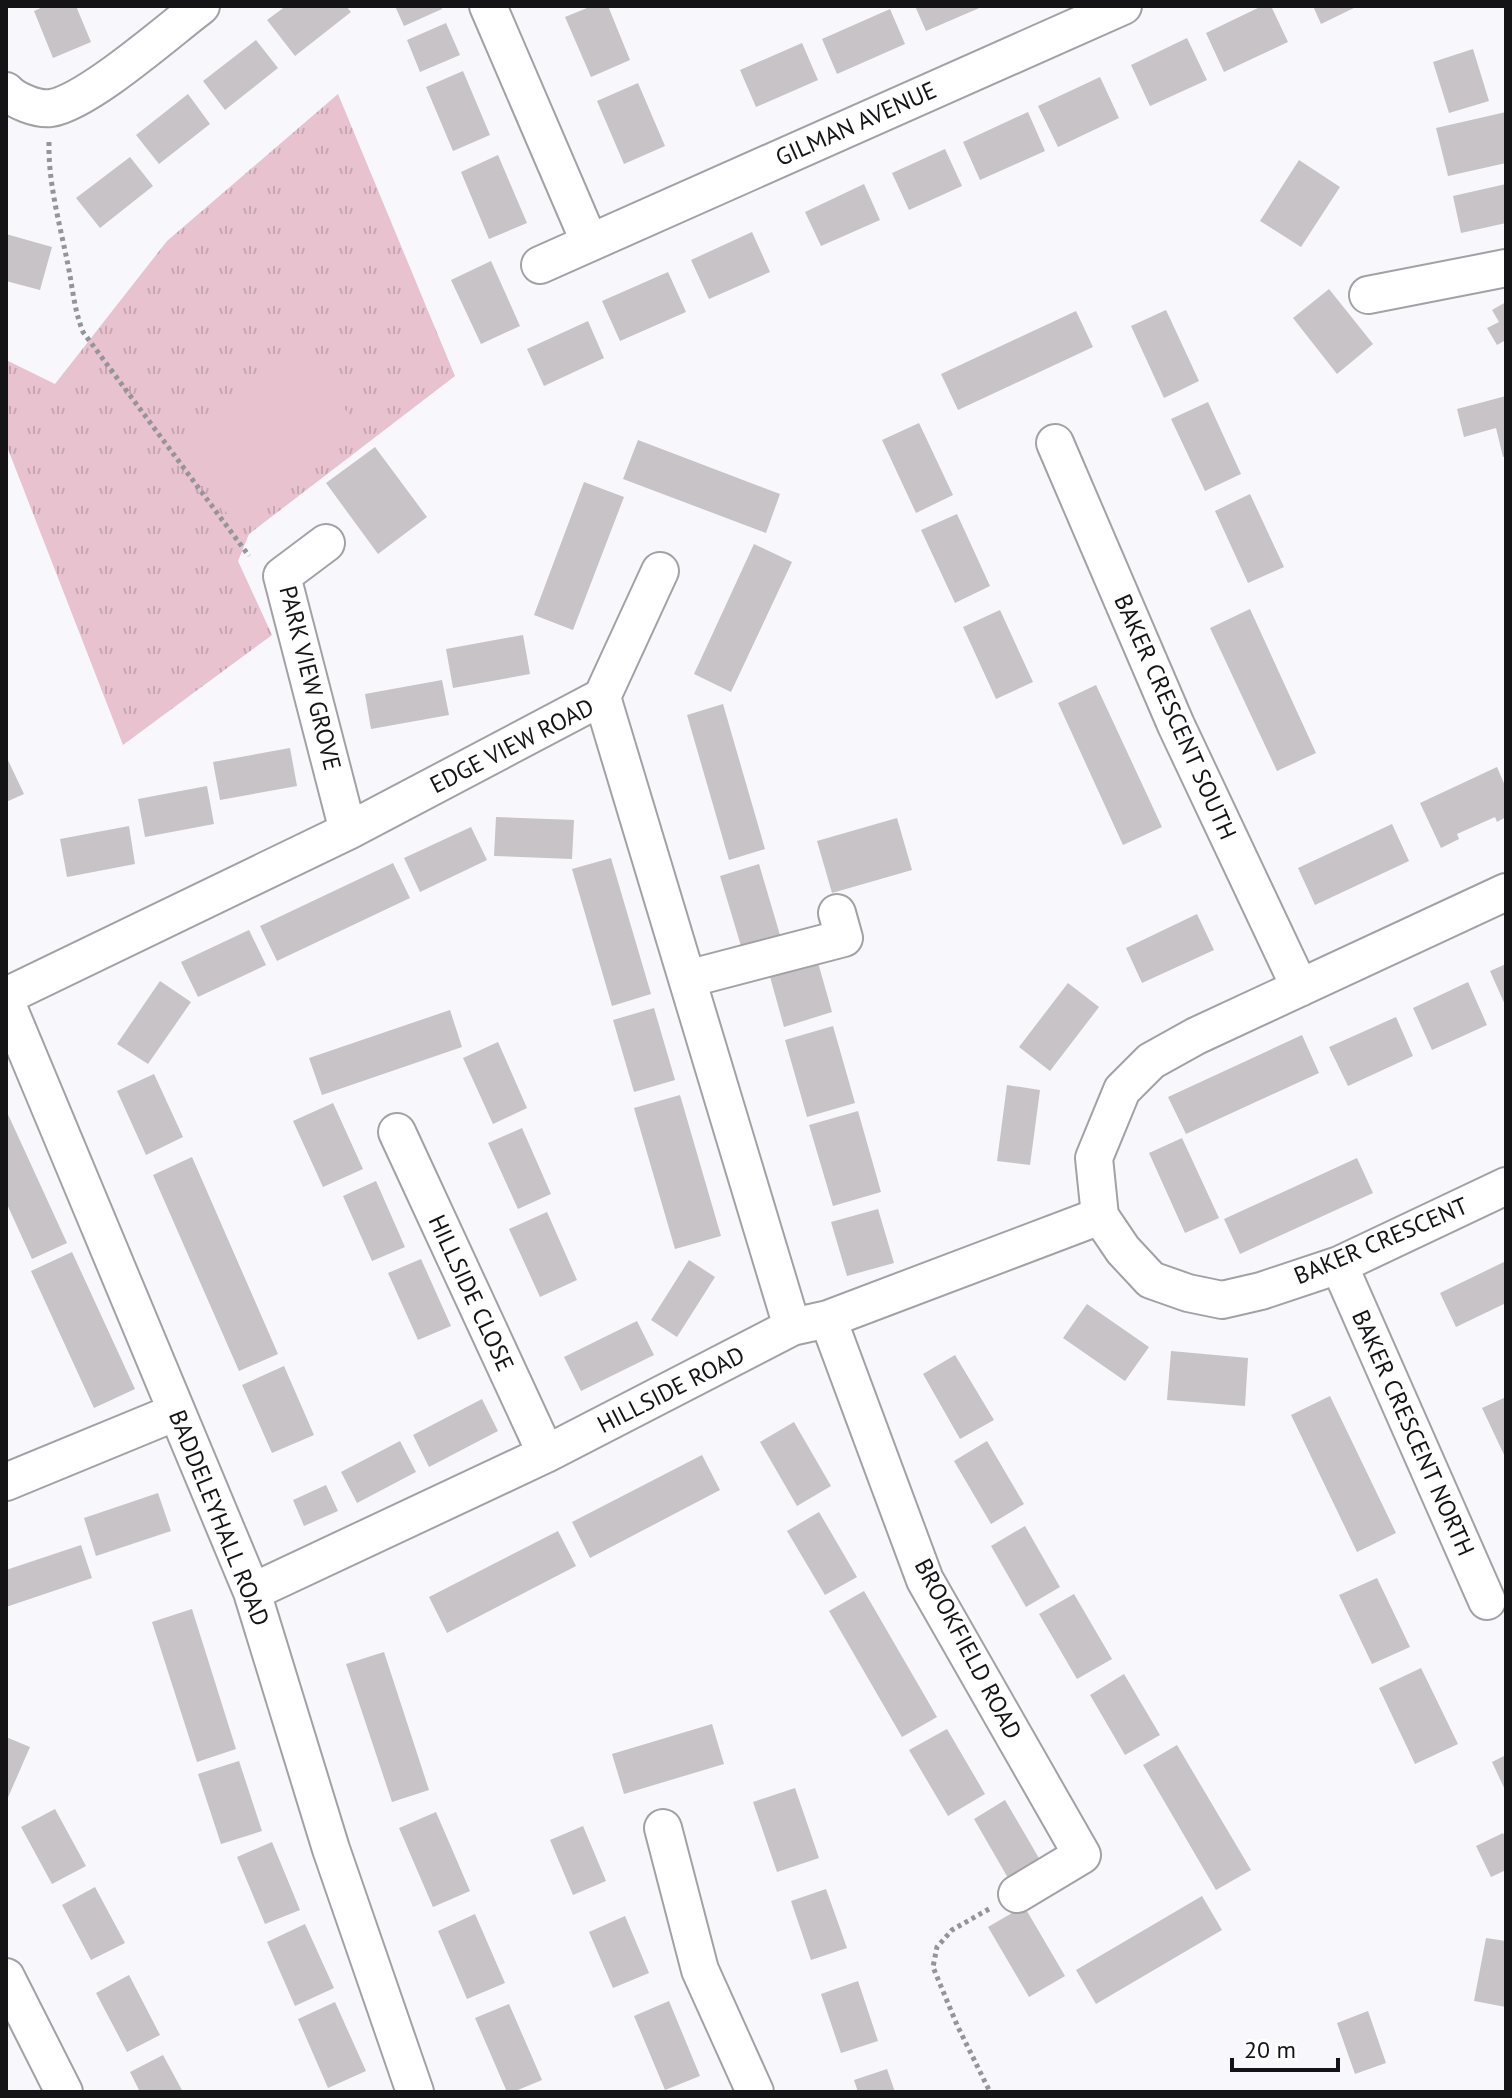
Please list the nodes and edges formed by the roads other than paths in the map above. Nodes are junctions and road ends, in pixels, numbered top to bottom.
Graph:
1 (201, 6) edge
2 (488, 6) edge
3 (1123, 6) edge
4 (6, 91) edge
5 (589, 241) junction
6 (540, 265) dead end
7 (1506, 268) edge
8 (1368, 295) dead end
9 (1055, 443) dead end
10 (326, 543) dead end
11 (660, 571) dead end
12 (602, 697) junction
13 (348, 831) junction
14 (1506, 892) edge
15 (837, 913) dead end
16 (687, 979) junction
17 (1300, 988) junction
18 (6, 999) edge
19 (397, 1132) dead end
20 (1506, 1186) edge
21 (1100, 1216) junction
22 (1339, 1265) junction
23 (828, 1319) junction
24 (792, 1327) junction
25 (176, 1412) junction
26 (546, 1454) junction
27 (6, 1482) edge
28 (252, 1592) junction
29 (1487, 1601) dead end
30 (663, 1828) dead end
31 (1017, 1894) road end
32 (6, 1977) edge
33 (64, 2092) edge
34 (415, 2092) edge
35 (755, 2092) edge

1 - 4 street
2 - 5 street
3 - 5 street, GILMAN AVENUE
5 - 6 street, GILMAN AVENUE
7 - 8 street
9 - 17 street, BAKER CRESCENT SOUTH
10 - 13 street, PARK VIEW GROVE
11 - 12 street
12 - 13 street, EDGE VIEW ROAD
12 - 16 street, EDGE VIEW ROAD
13 - 18 street, EDGE VIEW ROAD
14 - 17 street, BAKER CRESCENT
15 - 16 street
16 - 24 street, EDGE VIEW ROAD
17 - 21 street, BAKER CRESCENT
18 - 25 street, BADDELEYHALL ROAD
19 - 26 street, HILLSIDE CLOSE
20 - 22 street, BAKER CRESCENT
21 - 22 street, BAKER CRESCENT
21 - 23 street, HILLSIDE ROAD
22 - 29 street, BAKER CRESCENT NORTH
23 - 24 street, HILLSIDE ROAD
23 - 31 street, BROOKFIELD ROAD
24 - 26 street, HILLSIDE ROAD
25 - 27 street
25 - 28 street, BADDELEYHALL ROAD
26 - 28 street, HILLSIDE ROAD
28 - 34 street, BADDELEYHALL ROAD
30 - 35 street
32 - 33 street

